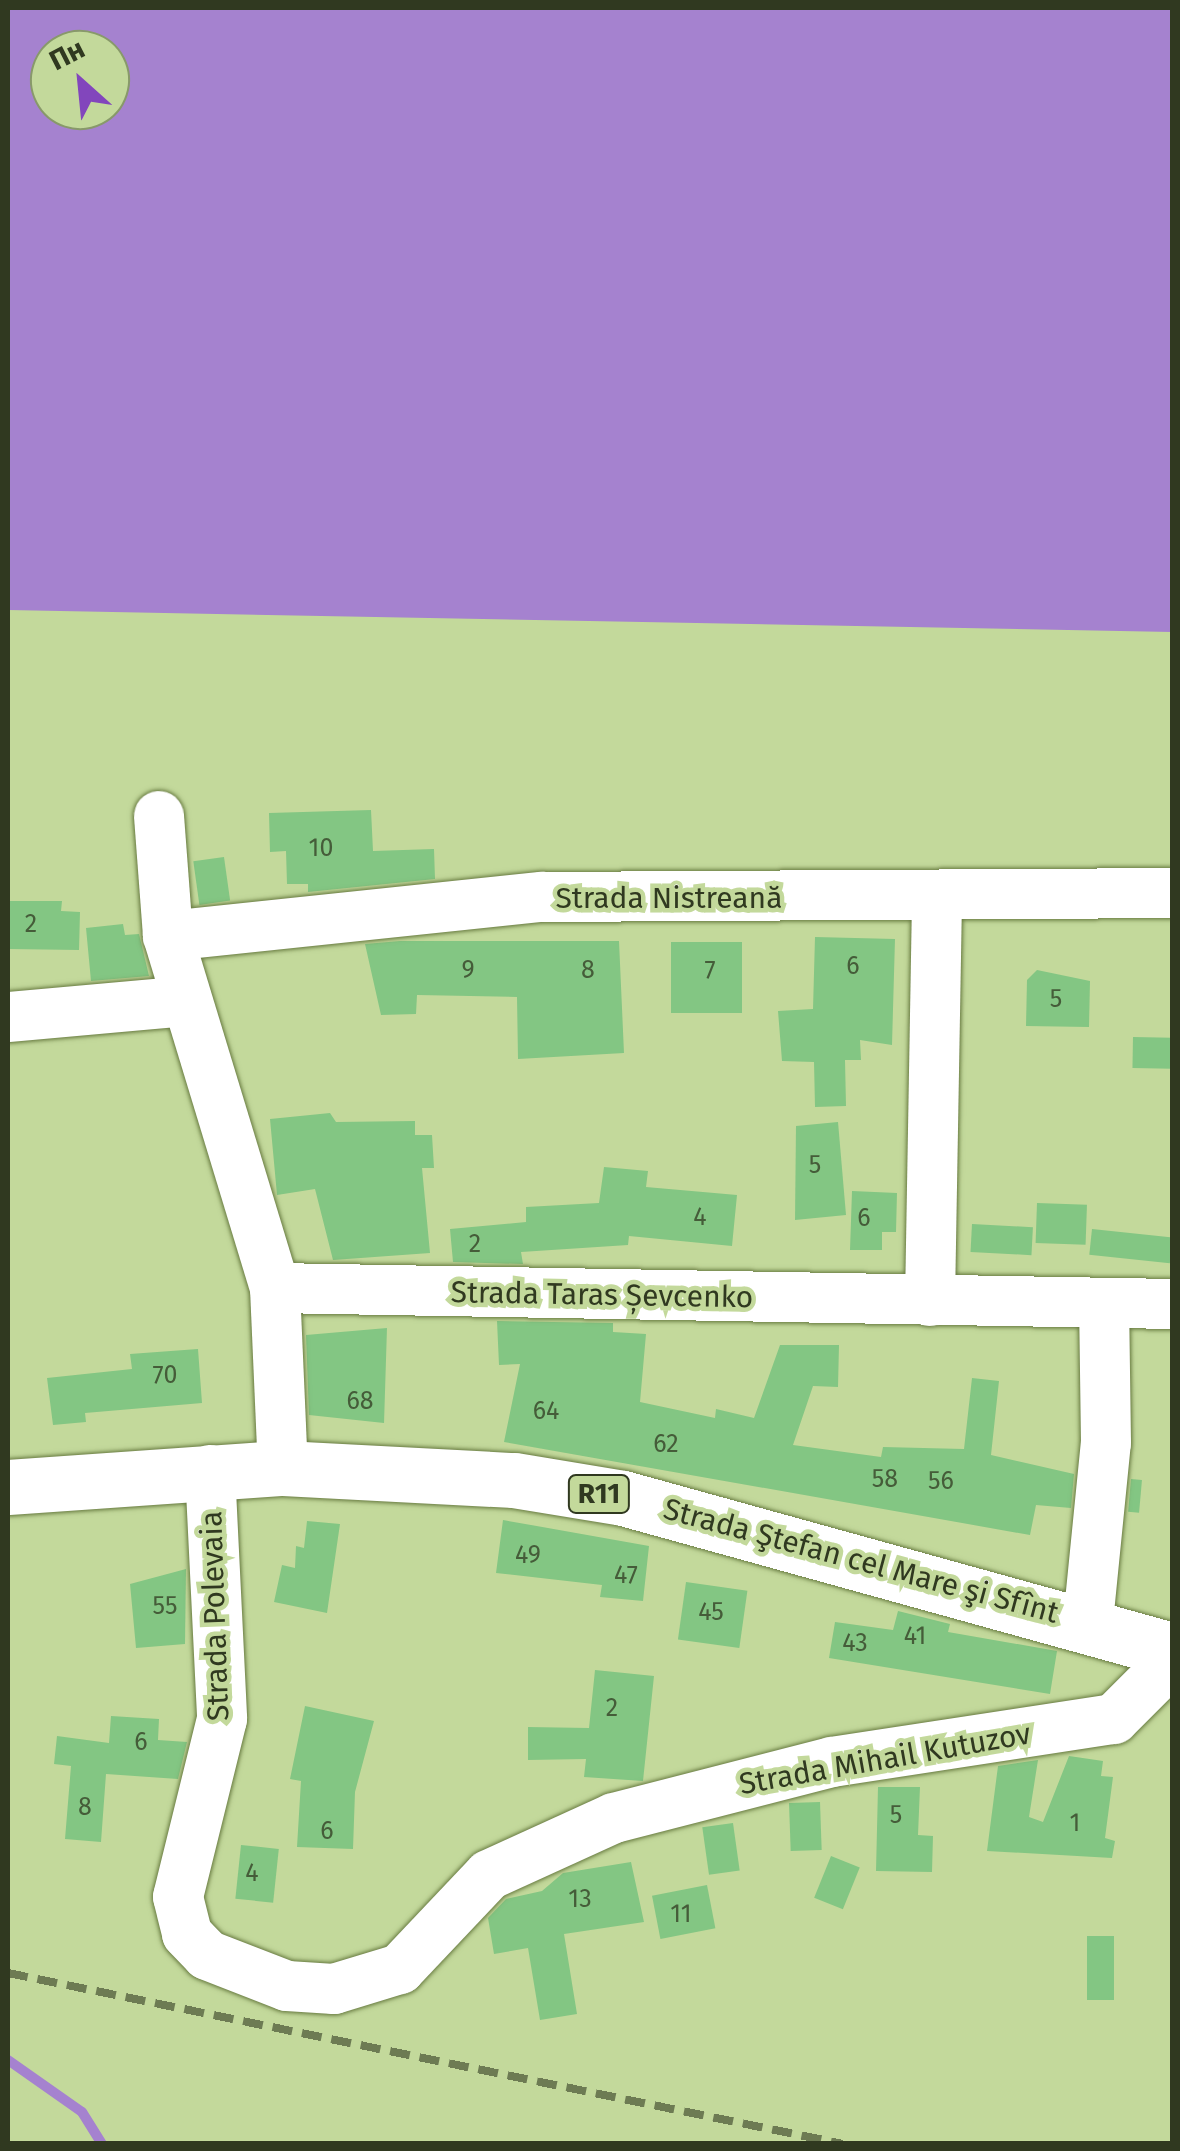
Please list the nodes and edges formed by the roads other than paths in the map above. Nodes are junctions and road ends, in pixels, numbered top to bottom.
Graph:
1 (159, 816) dead end
2 (1172, 893) edge
3 (936, 899) junction
4 (168, 936) junction
5 (186, 1001) junction
6 (8, 1017) edge
7 (274, 1288) junction
8 (930, 1301) junction
9 (1104, 1304) junction
10 (1172, 1304) edge
11 (283, 1468) junction
12 (210, 1470) junction
13 (8, 1487) edge
14 (1088, 1622) junction
15 (1172, 1650) edge
16 (1172, 1661) edge
17 (334, 1989) joint

1 - 4 street
2 - 3 street, Strada Nistreană
3 - 4 street, Strada Nistreană
3 - 8 street
4 - 5 street
5 - 6 street
5 - 7 street
7 - 8 street, Strada Taras Șevcenko
7 - 11 street
8 - 9 street, Strada Taras Șevcenko
9 - 10 street, Strada Taras Șevcenko
9 - 14 street
11 - 12 main road, Strada Ştefan cel Mare şi Sfînt / R11
11 - 14 main road, Strada Ştefan cel Mare şi Sfînt / R11
12 - 13 main road, Strada Ştefan cel Mare şi Sfînt / R11
12 - 17 street, Strada Polevaia
14 - 15 main road, Strada Ştefan cel Mare şi Sfînt / R11
16 - 17 street, Strada Mihail Kutuzov

